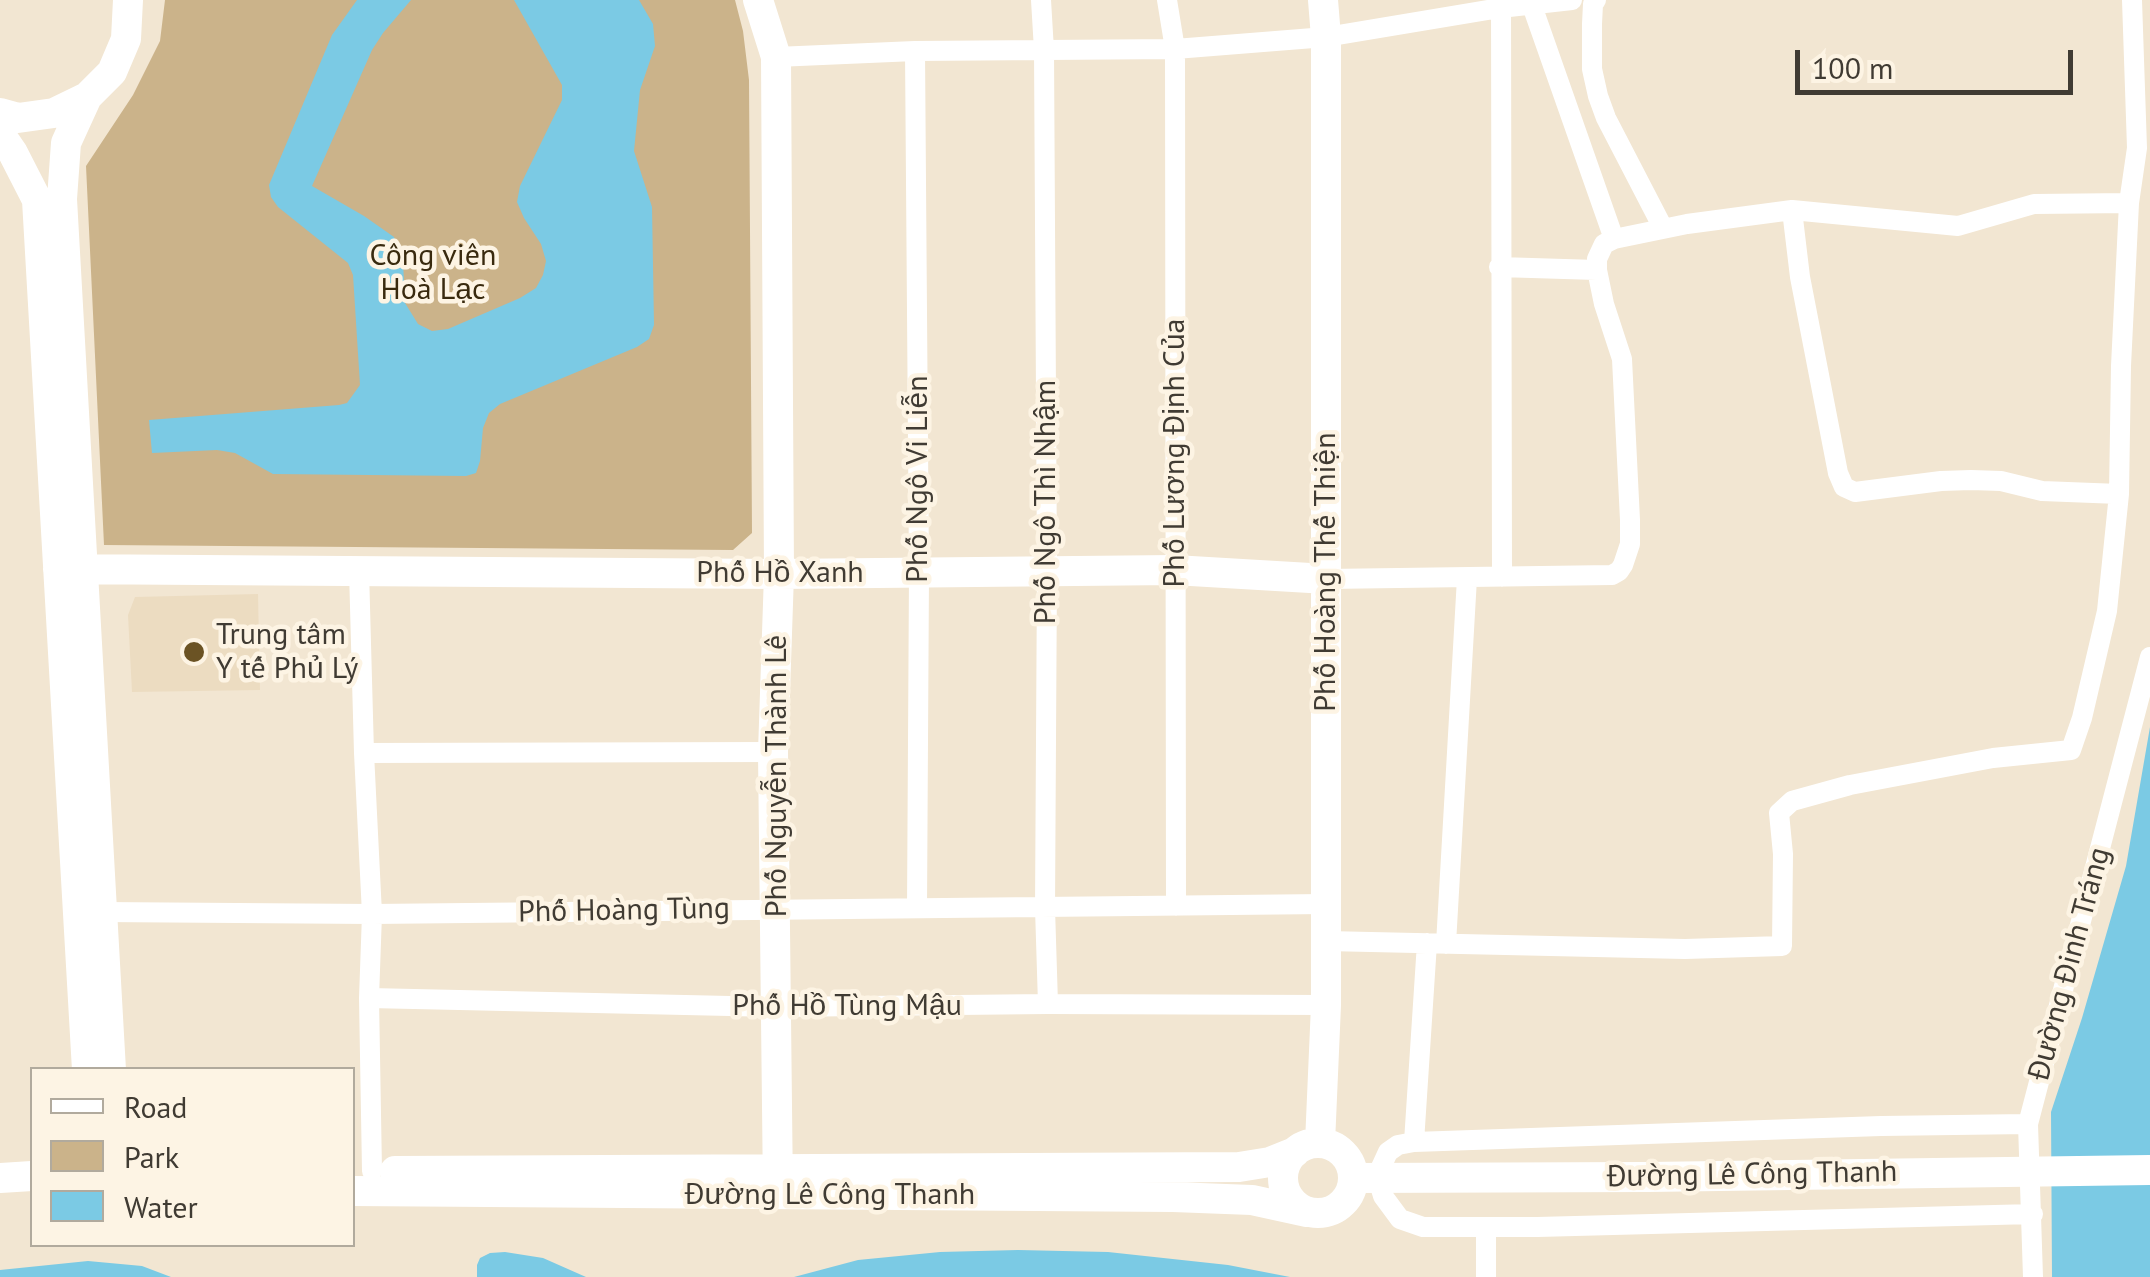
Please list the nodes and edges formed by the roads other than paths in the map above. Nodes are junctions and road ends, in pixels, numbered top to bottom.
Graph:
1 (128, 0) edge
2 (758, 0) edge
3 (1041, 0) edge
4 (1167, 0) edge
5 (1323, 0) edge
6 (1572, 0) edge
7 (1596, 0) edge
8 (2132, 0) edge
9 (1531, 2) edge
10 (1500, 4) edge
11 (1326, 38) junction
12 (1175, 49) junction
13 (1044, 50) junction
14 (915, 51) junction
15 (776, 58) junction
16 (87, 98) junction
17 (0, 113) edge
18 (0, 134) edge
19 (2128, 204) junction
20 (1792, 210) junction
21 (1663, 228) junction
22 (1614, 239) junction
23 (2127, 243) junction
24 (2150, 243) edge
25 (1500, 267) junction
26 (1597, 270) junction
27 (2119, 494) junction
28 (70, 568) junction
29 (359, 570) junction
30 (1174, 570) junction
31 (1047, 571) junction
32 (919, 573) junction
33 (779, 574) junction
34 (1502, 577) junction
35 (1467, 578) junction
36 (1326, 579) junction
37 (2150, 656) edge
38 (772, 752) junction
39 (364, 753) junction
40 (1326, 904) junction
41 (1176, 906) junction
42 (917, 908) junction
43 (1045, 908) junction
44 (776, 910) junction
45 (89, 913) junction
46 (372, 914) junction
47 (1326, 941) junction
48 (1436, 943) junction
49 (369, 998) junction
50 (1048, 1004) junction
51 (1326, 1005) junction
52 (775, 1007) junction
53 (87, 1067) edge
54 (111, 1067) edge
55 (2028, 1124) junction
56 (1414, 1142) junction
57 (1307, 1148) junction
58 (2150, 1170) edge
59 (30, 1176) edge
60 (1365, 1177) junction
61 (0, 1178) edge
62 (359, 1178) edge
63 (778, 1182) junction
64 (30, 1194) edge
65 (0, 1196) edge
66 (1306, 1212) junction
67 (2033, 1214) junction
68 (1486, 1228) junction
69 (1486, 1277) edge
70 (2033, 1277) edge

1 - 16 street
2 - 15 street, Phố Nguyễn Thành Lê
3 - 13 street, Phố Ngô Thì Nhậm
4 - 12 street, Phố Lương Định Của
5 - 11 street, Phố Hoàng Thế Thiện
6 - 9 street
7 - 21 street
8 - 19 street
9 - 10 street
9 - 22 street
10 - 11 street
10 - 25 street
11 - 12 street
11 - 36 street, Phố Hoàng Thế Thiện
12 - 13 street
12 - 30 street, Phố Lương Định Của
13 - 14 street
13 - 31 street, Phố Ngô Thì Nhậm
14 - 15 street
14 - 32 street, Phố Ngô Vi Liễn
15 - 33 street, Phố Nguyễn Thành Lê
16 - 17 street
16 - 28 street
18 - 28 street
19 - 20 street
19 - 23 street
20 - 21 street
20 - 27 street
21 - 22 street
22 - 26 street
23 - 24 street
23 - 27 street
25 - 26 street
25 - 34 street
26 - 34 street, Phố Hồ Xanh
27 - 48 street
28 - 29 street, Phố Hồ Xanh
28 - 45 street
29 - 33 street, Phố Hồ Xanh
29 - 39 street
30 - 31 street, Phố Hồ Xanh
30 - 36 street, Phố Hồ Xanh
30 - 41 street, Phố Lương Định Của
31 - 32 street, Phố Hồ Xanh
31 - 43 street, Phố Ngô Thì Nhậm
32 - 33 street, Phố Hồ Xanh
32 - 42 street, Phố Ngô Vi Liễn
33 - 38 street, Phố Nguyễn Thành Lê
34 - 35 street, Phố Hồ Xanh
35 - 36 street, Phố Hồ Xanh
35 - 48 street
36 - 40 street, Phố Hoàng Thế Thiện
37 - 55 street, Đường Đinh Tráng
38 - 39 street
38 - 44 street, Phố Nguyễn Thành Lê
39 - 46 street
40 - 41 street, Phố Hoàng Tùng
40 - 47 street, Phố Hoàng Thế Thiện
41 - 43 street, Phố Hoàng Tùng
42 - 43 street, Phố Hoàng Tùng
42 - 44 street, Phố Hoàng Tùng
43 - 50 street, Phố Ngô Thì Nhậm
44 - 46 street, Phố Hoàng Tùng
44 - 52 street, Phố Nguyễn Thành Lê
45 - 46 street, Phố Hoàng Tùng
45 - 53 street
45 - 54 street
46 - 49 street
47 - 48 street
47 - 51 street, Phố Hoàng Thế Thiện
48 - 56 street
49 - 52 street, Phố Hồ Tùng Mậu
49 - 62 street
50 - 51 street, Phố Hồ Tùng Mậu
50 - 52 street, Phố Hồ Tùng Mậu
51 - 57 street, Phố Hoàng Thế Thiện
52 - 63 street, Phố Nguyễn Thành Lê
55 - 56 street
55 - 67 street, Đường Đinh Tráng
56 - 60 street
57 - 60 street
57 - 63 street, Đường Lê Công Thanh
57 - 66 street
58 - 60 street, Đường Lê Công Thanh
59 - 61 street
60 - 66 street
60 - 68 street
62 - 63 street, Đường Lê Công Thanh
63 - 66 street, Đường Lê Công Thanh
64 - 65 street
67 - 68 street
67 - 70 street, Đường Đinh Tráng
68 - 69 street

